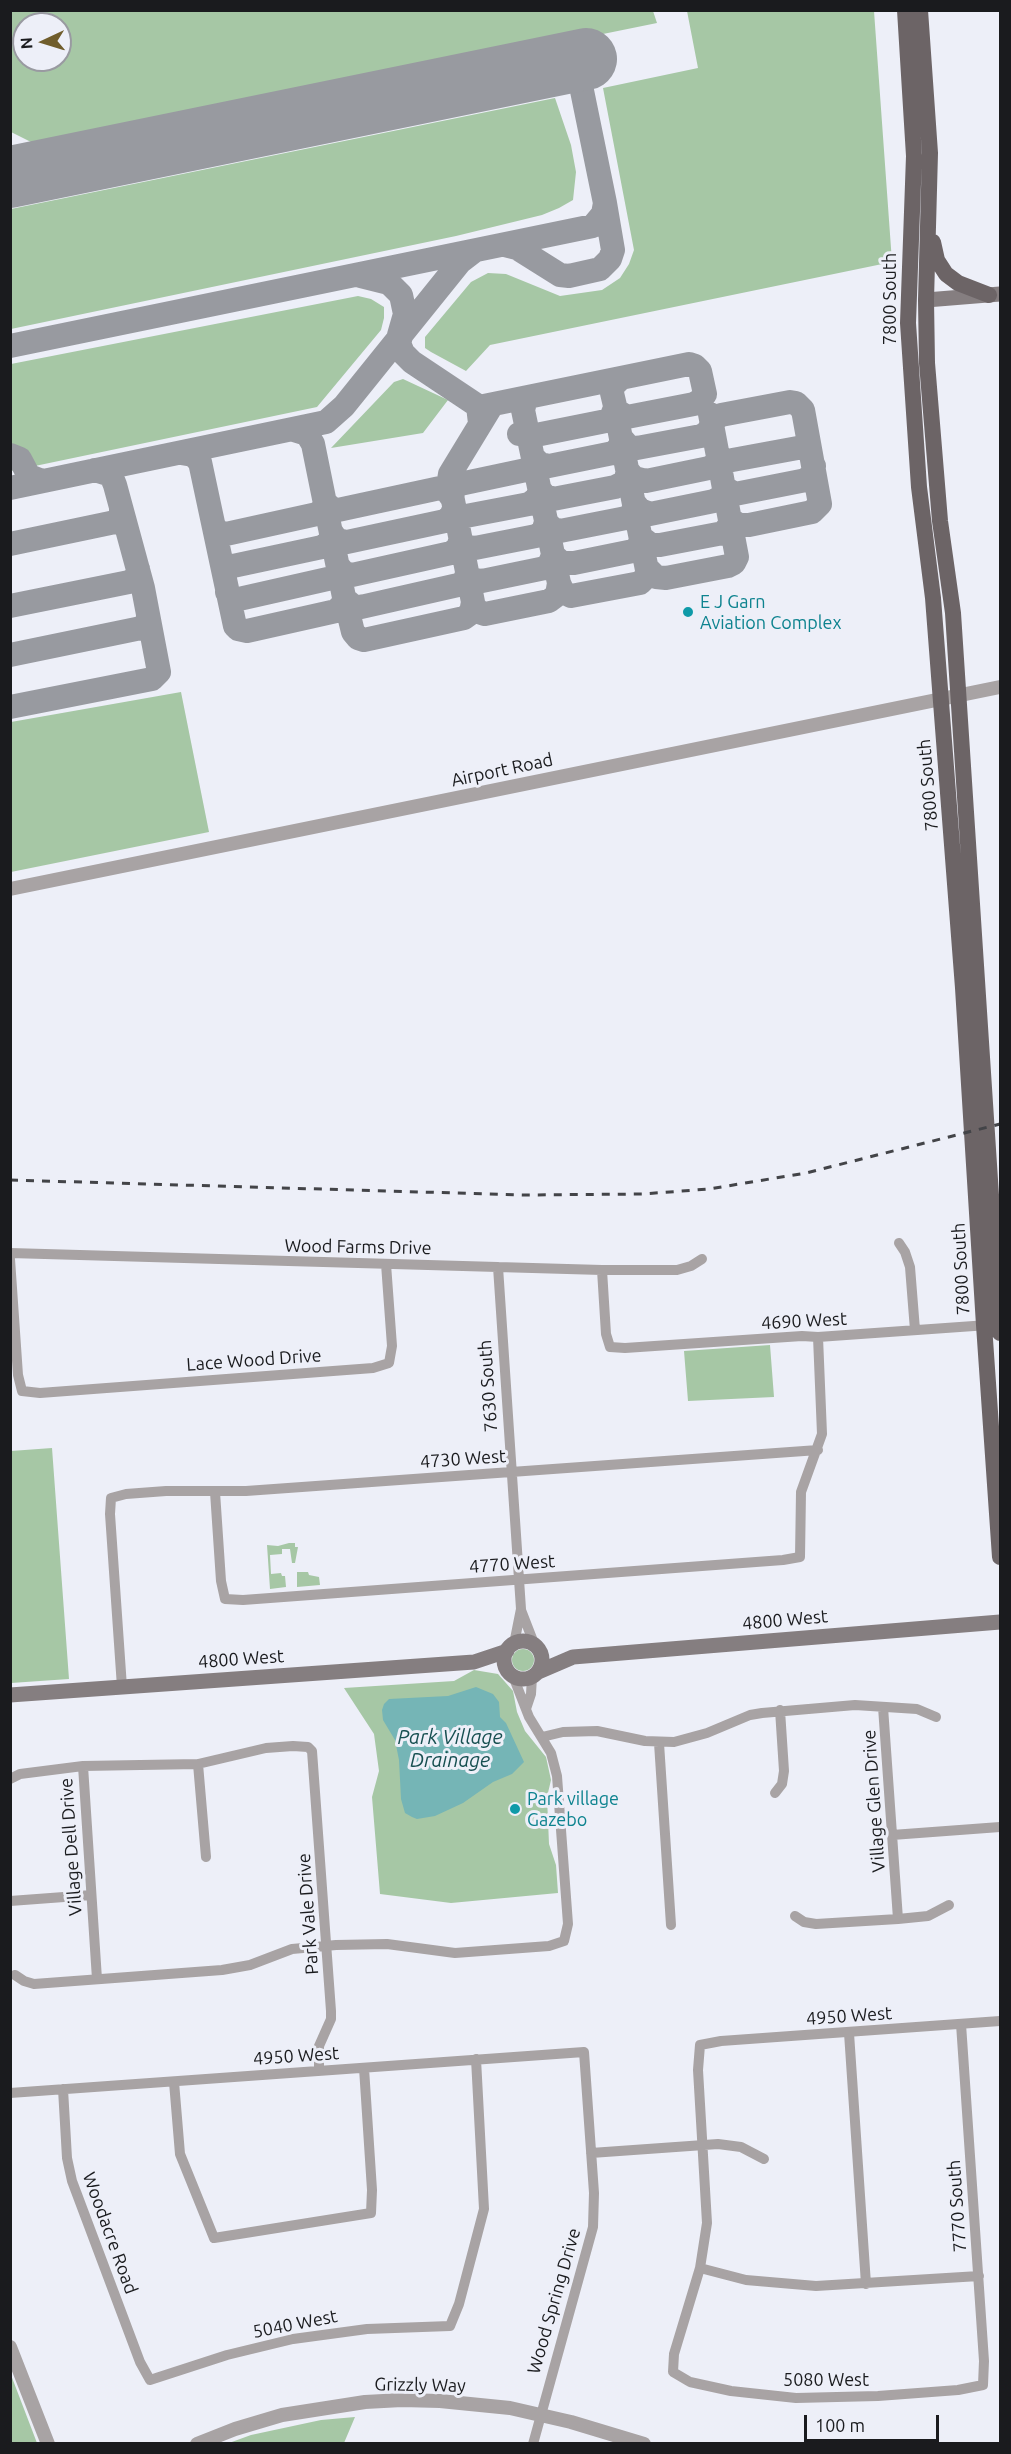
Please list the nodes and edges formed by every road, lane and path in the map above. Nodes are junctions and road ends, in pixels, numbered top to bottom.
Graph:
1 (905, 10) edge
2 (920, 10) edge
3 (913, 190) junction
4 (929, 220) junction
5 (995, 294) edge
6 (926, 300) junction
7 (1000, 687) edge
8 (958, 695) junction
9 (940, 699) junction
10 (10, 889) edge
11 (899, 1244) dead end
12 (10, 1253) edge
13 (10, 1259) edge
14 (702, 1259) dead end
15 (386, 1264) junction
16 (498, 1267) junction
17 (602, 1270) junction
18 (992, 1325) edge
19 (915, 1330) junction
20 (1000, 1333) edge
21 (818, 1337) junction
22 (818, 1450) junction
23 (511, 1472) junction
24 (215, 1492) junction
25 (1000, 1557) edge
26 (518, 1580) junction
27 (521, 1609) junction
28 (1000, 1622) edge
29 (510, 1647) junction
30 (537, 1648) junction
31 (573, 1657) junction
32 (474, 1662) junction
33 (511, 1674) junction
34 (535, 1675) junction
35 (122, 1687) junction
36 (10, 1695) edge
37 (884, 1707) junction
38 (526, 1709) junction
39 (780, 1710) junction
40 (936, 1717) dead end
41 (542, 1737) junction
42 (658, 1743) junction
43 (312, 1751) joint
44 (198, 1764) junction
45 (82, 1766) junction
46 (10, 1779) edge
47 (775, 1793) dead end
48 (1000, 1827) edge
49 (892, 1835) junction
50 (206, 1857) dead end
51 (91, 1895) junction
52 (10, 1901) edge
53 (949, 1905) dead end
54 (795, 1916) dead end
55 (898, 1919) junction
56 (671, 1925) dead end
57 (326, 1945) junction
58 (15, 1975) dead end
59 (97, 1979) junction
60 (1000, 2021) edge
61 (961, 2024) junction
62 (849, 2032) junction
63 (584, 2052) joint
64 (476, 2060) junction
65 (364, 2068) junction
66 (319, 2071) junction
67 (174, 2082) junction
68 (63, 2090) junction
69 (10, 2093) edge
70 (703, 2145) junction
71 (591, 2153) junction
72 (764, 2159) dead end
73 (700, 2268) junction
74 (979, 2276) junction
75 (866, 2284) junction
76 (10, 2347) edge
77 (150, 2380) joint
78 (983, 2385) joint
79 (539, 2415) junction
80 (48, 2444) edge
81 (197, 2444) edge
82 (533, 2444) edge
83 (644, 2444) edge

1 - 3 main road, 7800 South
2 - 4 main road, 7800 South
3 - 6 main road
3 - 9 main road, 7800 South
4 - 5 main road
4 - 6 main road, 7800 South
5 - 6 main road
6 - 8 main road, 7800 South
7 - 8 street, Airport Road
8 - 9 street, Airport Road
8 - 18 main road, 7800 South
9 - 10 street, Airport Road
9 - 18 main road, 7800 South
11 - 19 street
12 - 15 street, Wood Farms Drive
13 - 15 street, Lace Wood Drive
14 - 17 street, Wood Farms Drive
15 - 16 street, Wood Farms Drive
16 - 17 street, Wood Farms Drive
16 - 23 street, 7630 South
17 - 21 street, 4690 West
18 - 19 street, 4690 West
18 - 20 main road, 7800 South
18 - 25 main road, 7800 South
19 - 21 street, 4690 West
21 - 22 street
22 - 23 street, 4730 West
22 - 26 street, 4770 West
23 - 24 street, 4730 West
23 - 26 street, 7630 South
24 - 26 street, 4770 West
24 - 35 street, 4730 West
26 - 27 street, 7630 South
27 - 29 street, 7630 South
27 - 30 street, 7630 South
28 - 31 main road, 4800 West
29 - 30 main road, 4800 West
29 - 32 main road, 4800 West
29 - 33 main road
30 - 31 main road, 4800 West
30 - 34 main road
31 - 34 main road, 4800 West
32 - 33 main road, 4800 West
32 - 35 main road, 4800 West
33 - 34 main road, 4800 West
33 - 38 street
34 - 38 street
35 - 36 main road, 4800 West
37 - 39 street, Village Glen Drive
37 - 40 street
37 - 49 street, Village Glen Drive
38 - 41 street
39 - 42 street, Village Glen Drive
39 - 47 street
41 - 42 street, Village Glen Drive
41 - 57 street
42 - 56 street
43 - 44 street, Village Dell Drive
43 - 57 street, Park Vale Drive
44 - 45 street, Village Dell Drive
44 - 50 street
45 - 46 street
45 - 51 street, Village Dell Drive
48 - 49 street
49 - 55 street, Village Glen Drive
51 - 52 street
51 - 59 street, Village Dell Drive
53 - 55 street
54 - 55 street
57 - 59 street
57 - 66 street, Park Vale Drive
58 - 59 street
60 - 61 street, 4950 West
61 - 62 street, 4950 West
61 - 74 street, 7770 South
62 - 70 street, 4950 West
62 - 75 street
63 - 64 street, 4950 West
63 - 71 street, Wood Spring Drive
64 - 65 street, 4950 West
64 - 77 street, 5040 West
65 - 66 street, 4950 West
65 - 67 street
66 - 67 street, 4950 West
67 - 68 street, 4950 West
68 - 69 street, 4950 West
68 - 77 street, Woodacre Road
70 - 71 street
70 - 72 street
70 - 73 street
71 - 79 street, Wood Spring Drive
73 - 75 street
73 - 78 street, 5080 West
74 - 75 street
74 - 78 street, 7770 South
76 - 80 street
79 - 81 street, Grizzly Way
79 - 82 street, Wood Spring Drive
79 - 83 street, Grizzly Way

